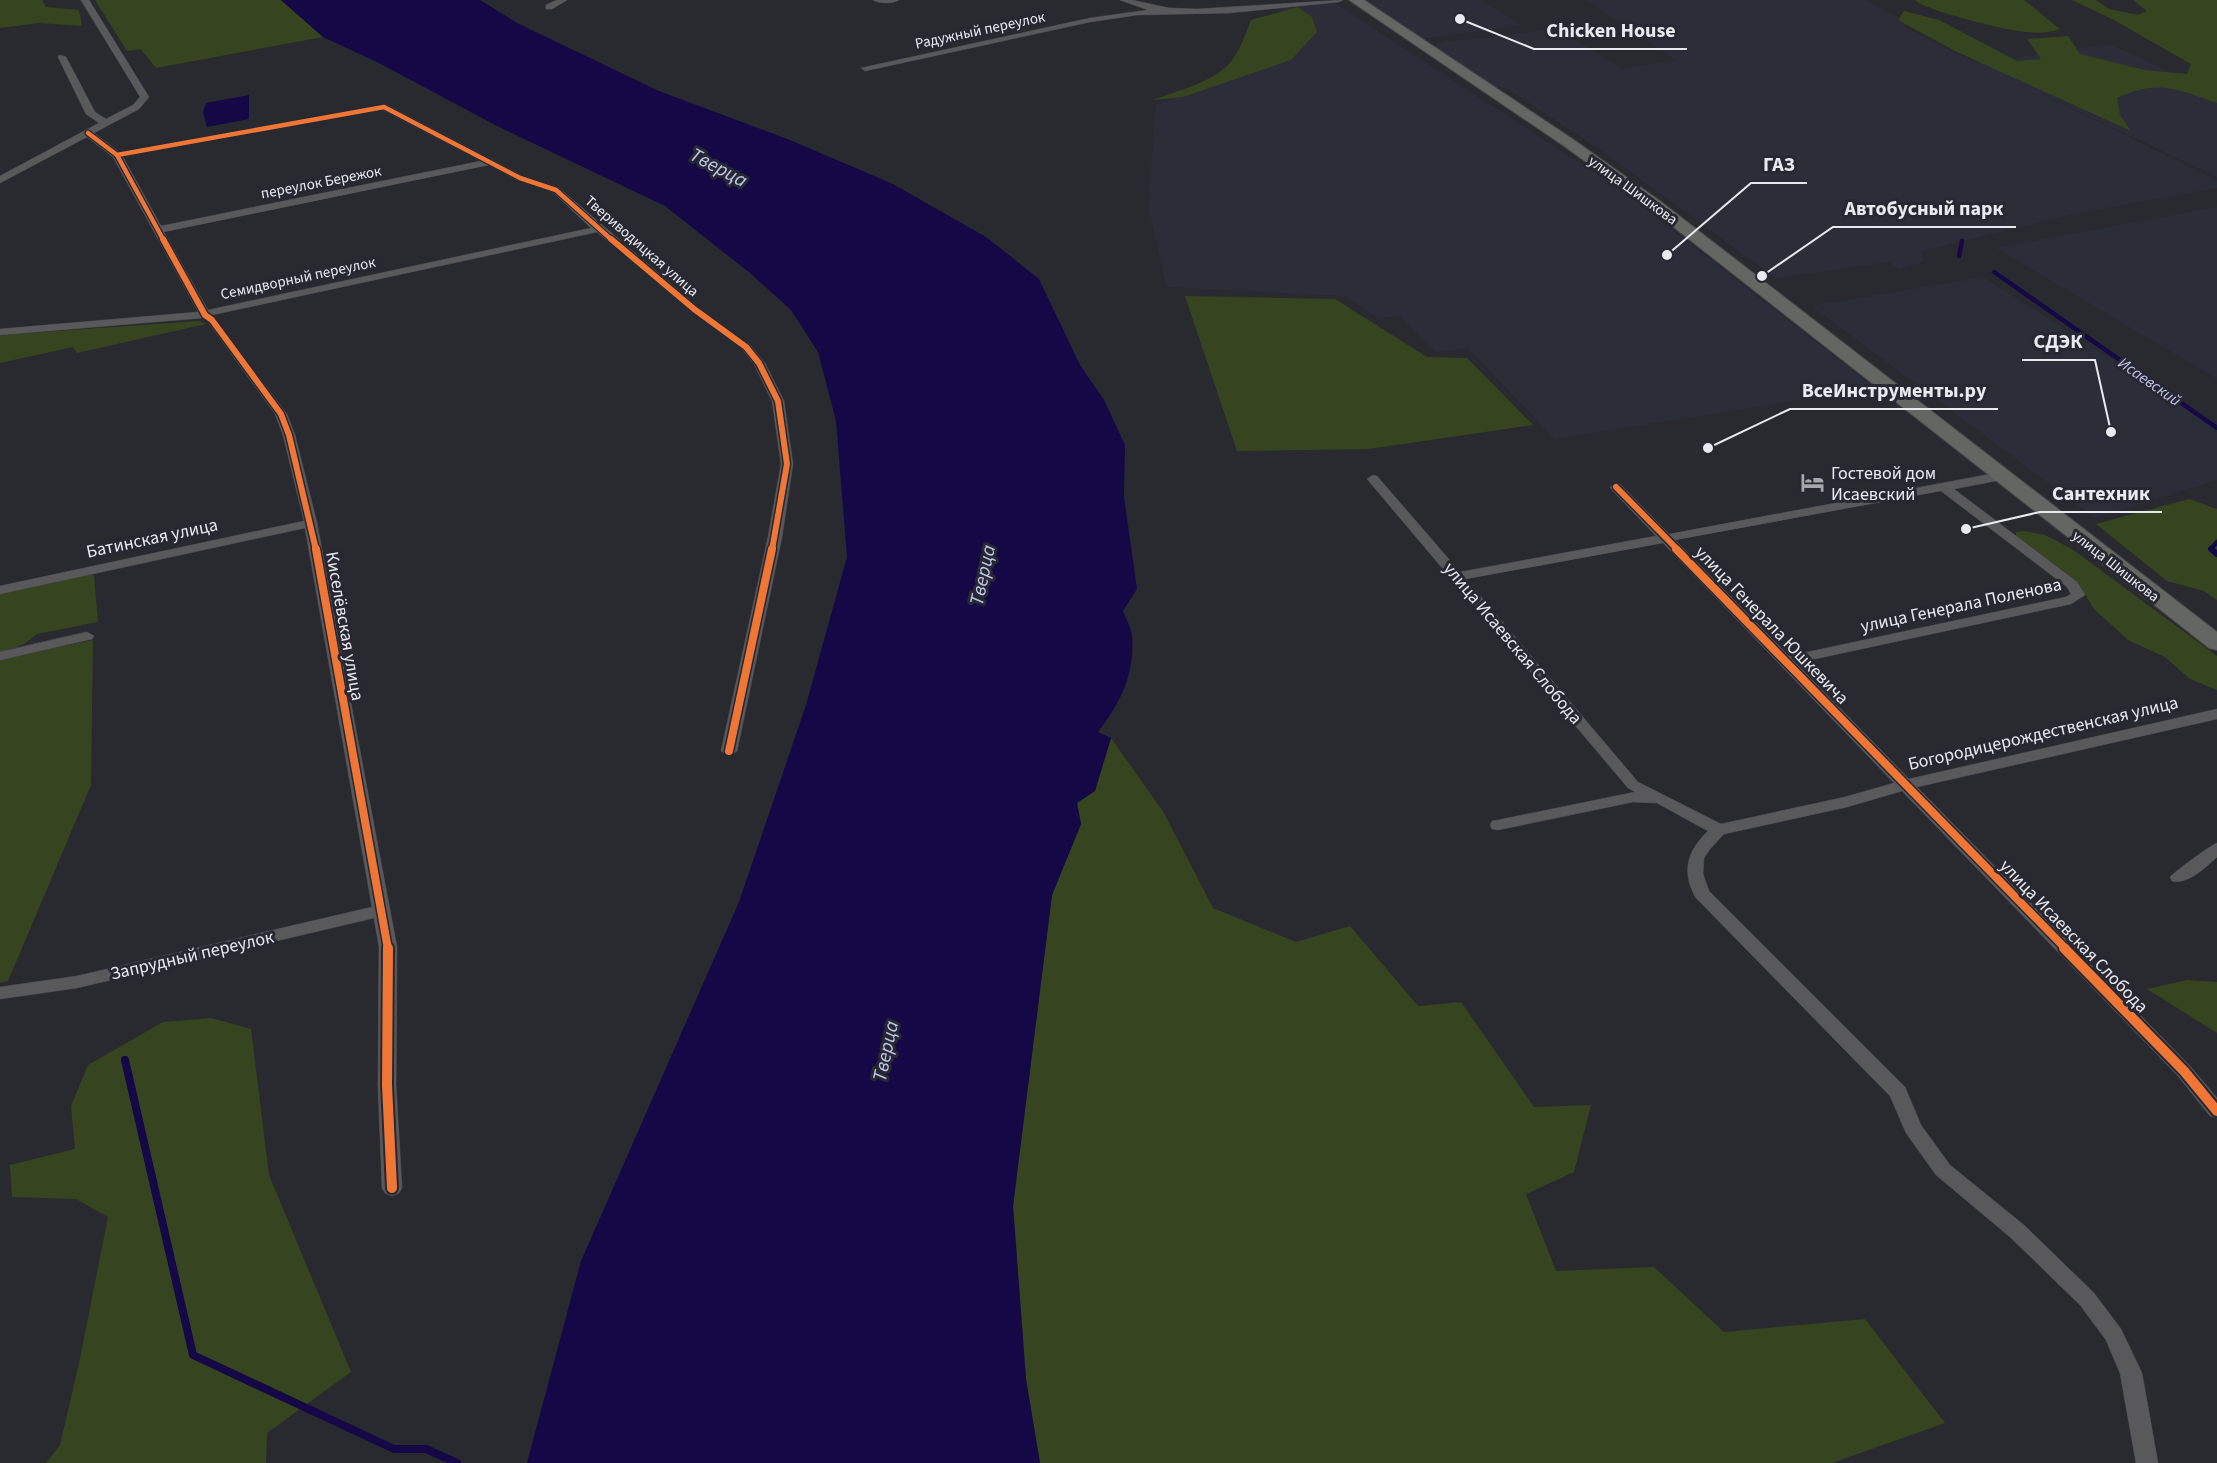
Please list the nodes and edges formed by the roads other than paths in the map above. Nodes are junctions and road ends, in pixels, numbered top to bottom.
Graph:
1 (85, 0) edge
2 (563, 0) edge
3 (877, 0) edge
4 (895, 0) edge
5 (1124, 0) edge
6 (1339, 0) edge
7 (1355, 0) edge
8 (549, 7) dead end
9 (1172, 11) junction
10 (62, 57) dead end
11 (865, 68) dead end
12 (106, 123) junction
13 (88, 133) junction
14 (117, 155) junction
15 (491, 162) junction
16 (0, 180) edge
17 (599, 229) junction
18 (158, 230) junction
19 (205, 315) junction
20 (0, 332) edge
21 (2002, 476) junction
22 (1373, 479) dead end
23 (1616, 487) dead end
24 (1944, 487) junction
25 (311, 523) junction
26 (1666, 538) junction
27 (1456, 577) junction
28 (0, 590) edge
29 (2184, 619) junction
30 (87, 636) dead end
31 (2217, 637) edge
32 (2217, 643) edge
33 (0, 656) edge
34 (1786, 661) junction
35 (2217, 714) edge
36 (729, 751) dead end
37 (1907, 784) junction
38 (1660, 798) junction
39 (1498, 825) dead end
40 (1719, 830) junction
41 (2217, 848) edge
42 (2178, 877) dead end
43 (382, 910) junction
44 (0, 993) edge
45 (2217, 1111) edge
46 (392, 1188) dead end
47 (2147, 1463) edge

1 - 12 street
2 - 8 street
3 - 4 street
5 - 9 street
6 - 9 street
7 - 21 main road, улица Шишкова
9 - 11 street, Радужный переулок
10 - 12 street
12 - 13 street
13 - 14 street, Киселёвская улица
13 - 16 street
14 - 15 street, Твериводицкая улица
14 - 18 street, Киселёвская улица
15 - 17 street, Твериводицкая улица
15 - 18 street, переулок Бережок
17 - 19 street, Семидворный переулок
17 - 36 street, Твериводицкая улица
18 - 19 street, Киселёвская улица
19 - 20 street, Семидворный переулок
19 - 25 street, Киселёвская улица
21 - 24 street
21 - 29 main road, улица Шишкова
22 - 27 street, улица Исаевская Слобода
23 - 26 street, улица Генерала Юшкевича
24 - 26 street
24 - 34 street, улица Генерала Поленова
25 - 28 street, Батинская улица
25 - 43 street, Киселёвская улица
26 - 27 street
26 - 34 street, улица Генерала Юшкевича
27 - 38 street, улица Исаевская Слобода
29 - 31 main road, улица Шишкова
29 - 32 main road, улица Шишкова
30 - 33 street
34 - 37 street, улица Генерала Юшкевича
35 - 37 street, Богородицерождественская улица
37 - 40 street, Богородицерождественская улица
37 - 45 street, улица Исаевская Слобода
38 - 39 street
38 - 40 street
40 - 47 street
41 - 42 street
43 - 44 street, Запрудный переулок
43 - 46 street, Киселёвская улица

